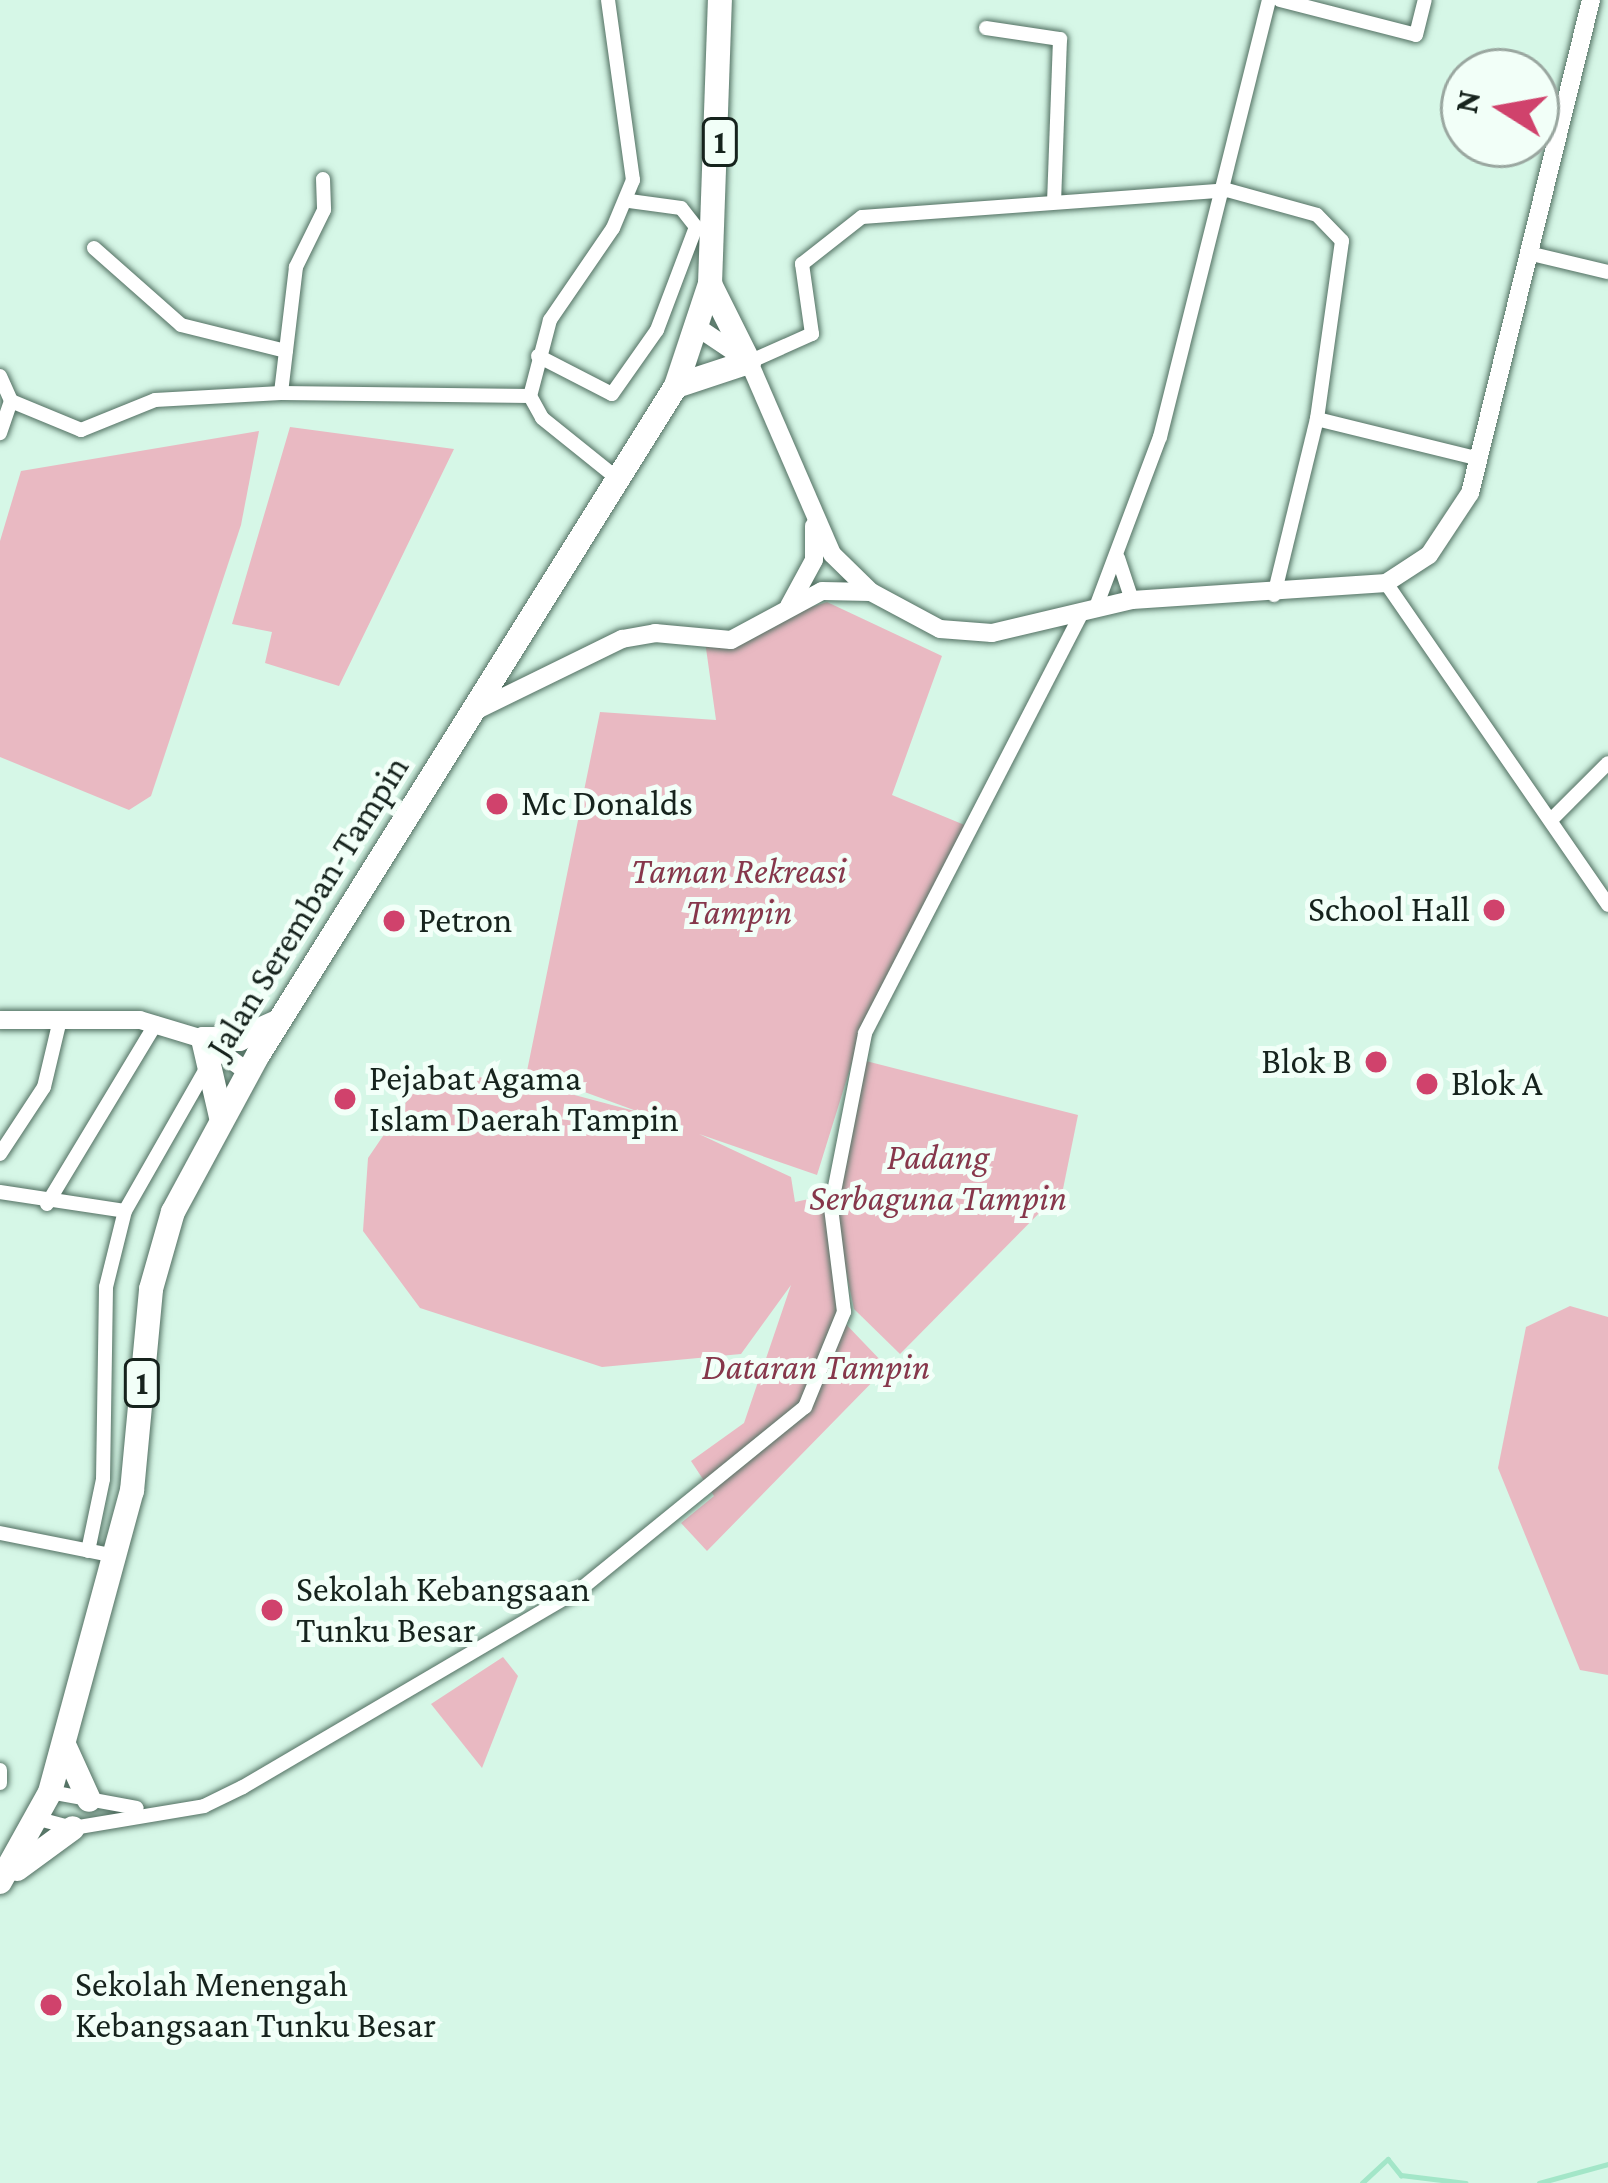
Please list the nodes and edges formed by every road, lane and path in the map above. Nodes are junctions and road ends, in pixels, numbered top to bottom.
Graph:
1 (608, 0) edge
2 (720, 0) edge
3 (1269, 0) edge
4 (1280, 0) edge
5 (1425, 0) edge
6 (1591, 0) edge
7 (986, 28) dead end
8 (322, 179) dead end
9 (1227, 190) junction
10 (629, 201) junction
11 (1054, 202) junction
12 (94, 248) dead end
13 (1528, 253) junction
14 (1608, 272) edge
15 (710, 284) junction
16 (665, 315) junction
17 (698, 327) junction
18 (286, 351) junction
19 (538, 356) junction
20 (749, 362) junction
21 (0, 376) edge
22 (676, 386) junction
23 (281, 394) junction
24 (530, 396) junction
25 (11, 401) junction
26 (1317, 418) junction
27 (0, 433) edge
28 (1480, 459) junction
29 (619, 479) junction
30 (1117, 553) junction
31 (818, 562) junction
32 (848, 572) junction
33 (1386, 583) junction
34 (829, 590) junction
35 (871, 592) junction
36 (1274, 595) junction
37 (1132, 600) junction
38 (1089, 609) junction
39 (787, 610) junction
40 (472, 713) junction
41 (1608, 763) edge
42 (1552, 819) junction
43 (1608, 905) edge
44 (0, 1020) edge
45 (60, 1020) junction
46 (279, 1021) junction
47 (156, 1023) junction
48 (213, 1048) junction
49 (251, 1067) junction
50 (221, 1118) junction
51 (0, 1154) edge
52 (0, 1192) edge
53 (47, 1204) junction
54 (125, 1211) junction
55 (0, 1533) edge
56 (88, 1550) junction
57 (115, 1556) junction
58 (65, 1747) junction
59 (0, 1770) edge
60 (0, 1783) edge
61 (50, 1792) junction
62 (89, 1800) junction
63 (148, 1810) junction
64 (39, 1820) junction
65 (73, 1828) junction
66 (0, 1882) edge

1 - 10 street
2 - 15 highway, Jalan Seremban-Tampin / 1
3 - 9 street
4 - 5 street
6 - 13 street
7 - 11 street
8 - 18 street
9 - 11 street
9 - 26 street
9 - 30 street
10 - 16 street
10 - 19 street
11 - 20 street
12 - 18 street
13 - 14 street
13 - 28 street
15 - 17 highway, Jalan Seremban-Tampin / 1
15 - 20 highway
16 - 17 street
16 - 19 street
17 - 20 street
17 - 22 highway, Jalan Seremban-Tampin / 1
18 - 23 street
19 - 24 street
20 - 22 highway
20 - 31 street
21 - 25 street
22 - 29 highway, Jalan Seremban-Tampin / 1
23 - 24 street
23 - 25 street
24 - 29 street
25 - 27 street
26 - 28 street
26 - 36 street
28 - 33 street
29 - 40 highway, Jalan Seremban-Tampin / 1
30 - 37 street
30 - 38 street
31 - 32 street
31 - 34 street
31 - 39 street
32 - 34 street
32 - 35 street
33 - 36 street
33 - 42 street
34 - 35 street
34 - 39 street
35 - 38 street
36 - 37 street
37 - 38 street
38 - 63 street
39 - 40 street
40 - 46 highway, Jalan Seremban-Tampin / 1
41 - 42 street
42 - 43 street
44 - 45 street
45 - 47 street
45 - 51 street
46 - 48 highway
46 - 49 highway, Jalan Seremban-Tampin / 1
47 - 48 street
47 - 53 street
48 - 49 street
48 - 50 highway
48 - 54 street
49 - 50 highway, Jalan Seremban-Tampin / 1
50 - 57 highway, Jalan Seremban-Tampin / 1
52 - 53 street
53 - 54 street
54 - 56 street
55 - 56 street
56 - 57 street
57 - 58 highway, Jalan Seremban-Tampin / 1
58 - 61 highway, Jalan Seremban-Tampin / 1
58 - 62 highway
59 - 60 street
61 - 62 street
61 - 64 highway, Jalan Seremban-Tampin / 1
62 - 63 street
63 - 65 street
64 - 65 street
64 - 66 highway, Jalan Seremban-Tampin / 1
65 - 66 highway

